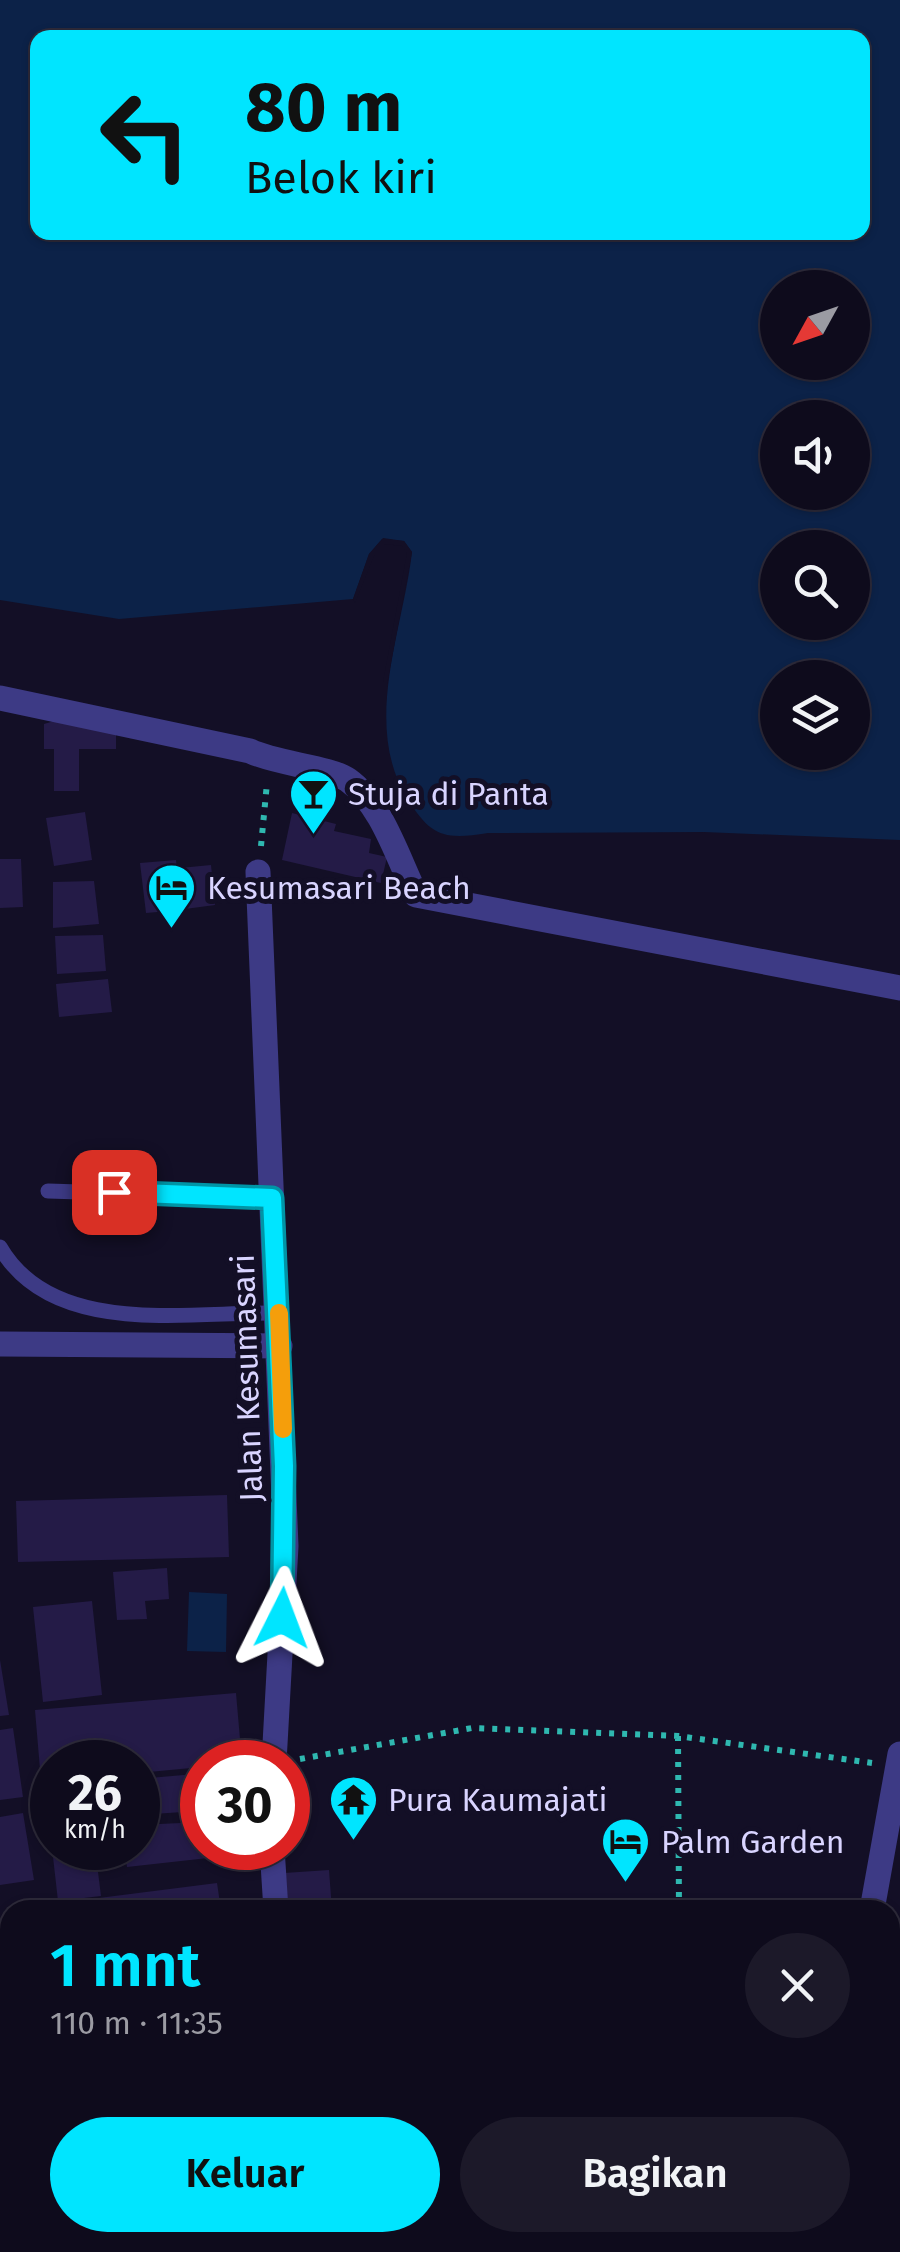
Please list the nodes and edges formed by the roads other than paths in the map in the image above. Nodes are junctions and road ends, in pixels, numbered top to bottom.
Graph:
1 (0, 698) edge
2 (258, 872) road end
3 (900, 988) edge
4 (48, 1191) dead end
5 (272, 1198) junction
6 (0, 1247) edge
7 (279, 1313) junction
8 (0, 1344) edge
9 (280, 1346) junction
10 (275, 1740) edge
11 (899, 1760) edge
12 (273, 1870) edge
13 (275, 1900) edge
14 (874, 1900) edge

1 - 3 street
2 - 5 street, Jalan Kesumasari
4 - 5 lane
5 - 7 street, Jalan Kesumasari
6 - 7 lane
7 - 9 street, Jalan Kesumasari
8 - 9 street
9 - 10 street, Jalan Kesumasari
11 - 14 street
12 - 13 street

